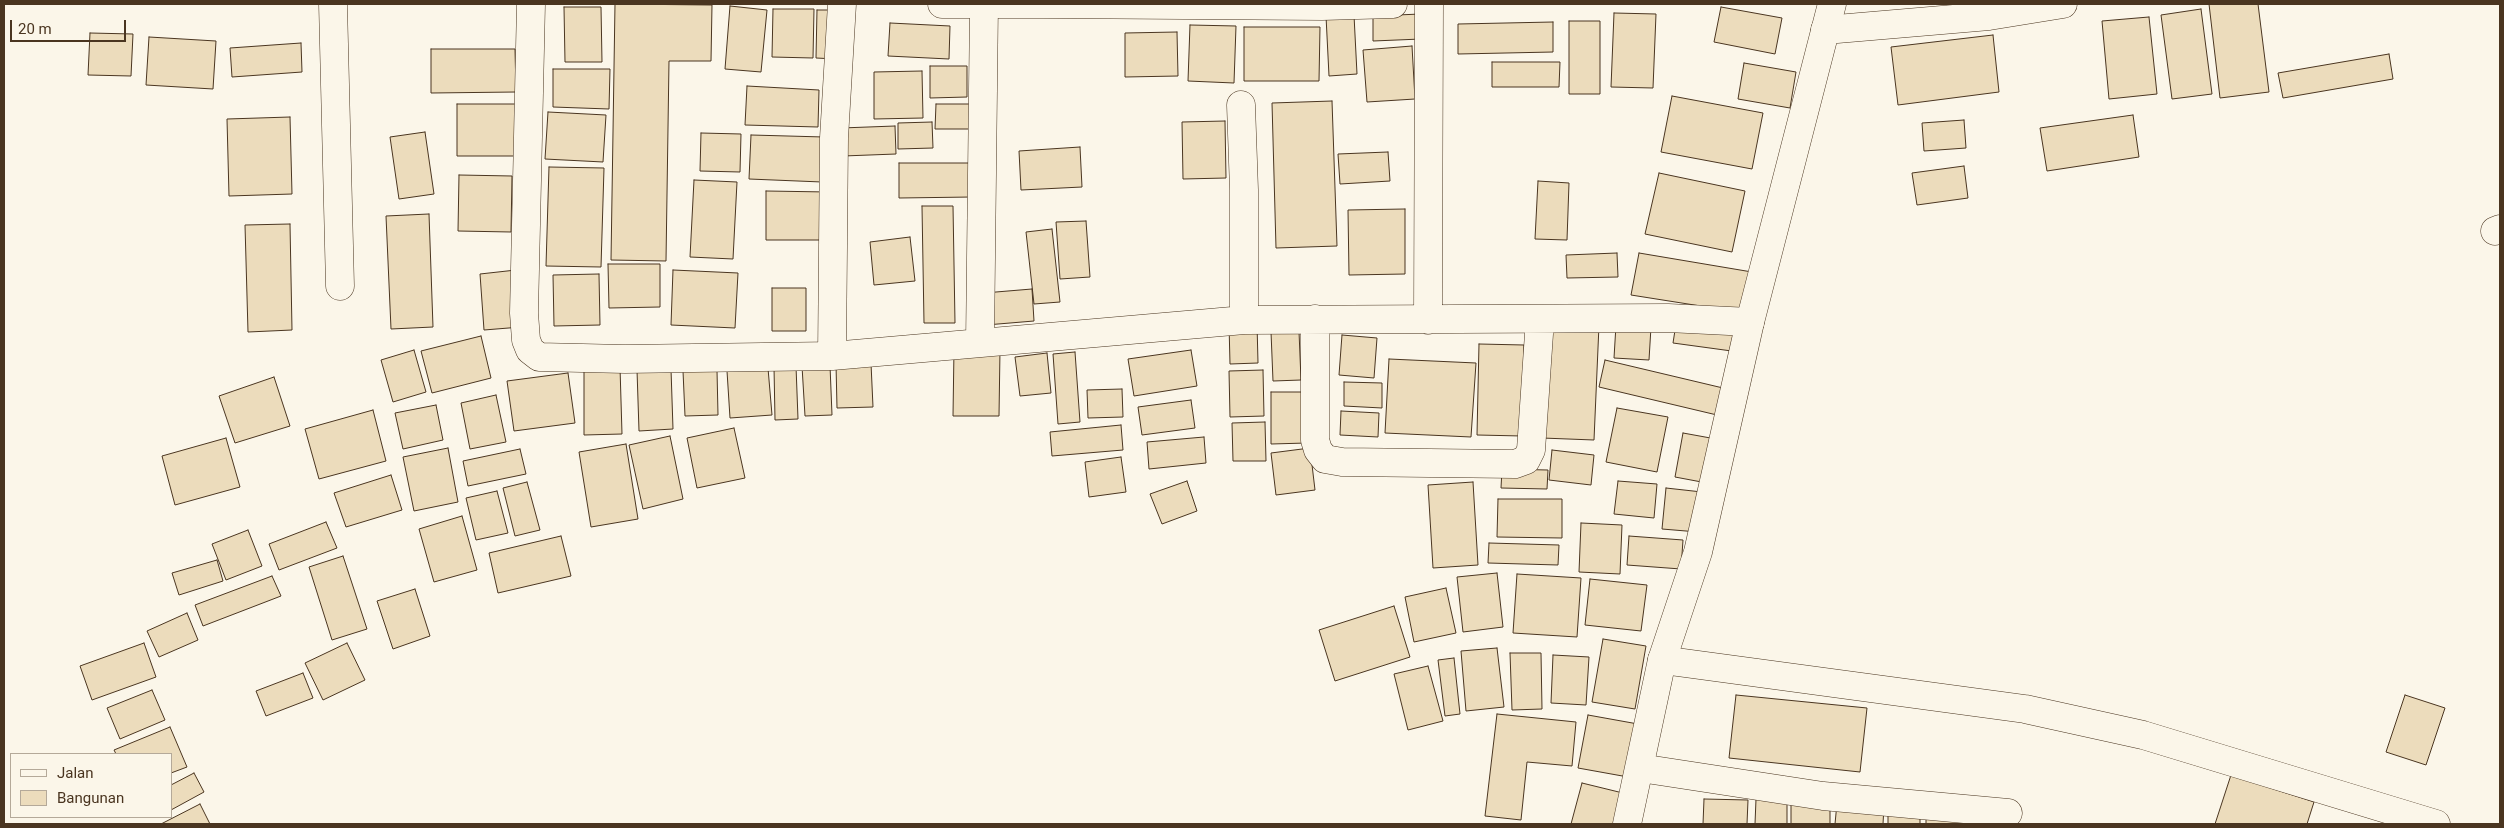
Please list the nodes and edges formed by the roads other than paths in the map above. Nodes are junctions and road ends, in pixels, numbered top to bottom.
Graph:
1 (334, 4) edge
2 (530, 4) edge
3 (842, 4) edge
4 (942, 4) edge
5 (1040, 4) edge
6 (1044, 4) edge
7 (1392, 4) edge
8 (1429, 4) edge
9 (1832, 4) edge
10 (2063, 4) edge
11 (984, 5) edge
12 (1825, 30) junction
13 (1241, 106) dead end
14 (340, 286) dead end
15 (1315, 319) junction
16 (1540, 319) junction
17 (1244, 320) junction
18 (1428, 320) junction
19 (1750, 322) junction
20 (980, 342) junction
21 (832, 356) junction
22 (1662, 660) junction
23 (1640, 768) junction
24 (2008, 813) dead end
25 (1627, 824) edge
26 (2436, 824) edge

1 - 14 street
2 - 21 street
3 - 21 street
4 - 11 street
5 - 11 street
6 - 7 street
8 - 18 street
9 - 12 street
10 - 12 street
11 - 20 street
12 - 19 street
13 - 17 street
15 - 16 street
15 - 17 street
15 - 18 street
16 - 18 street
16 - 19 street
17 - 20 street
19 - 22 street
20 - 21 street
22 - 23 street
22 - 26 street
23 - 24 street
23 - 25 street

